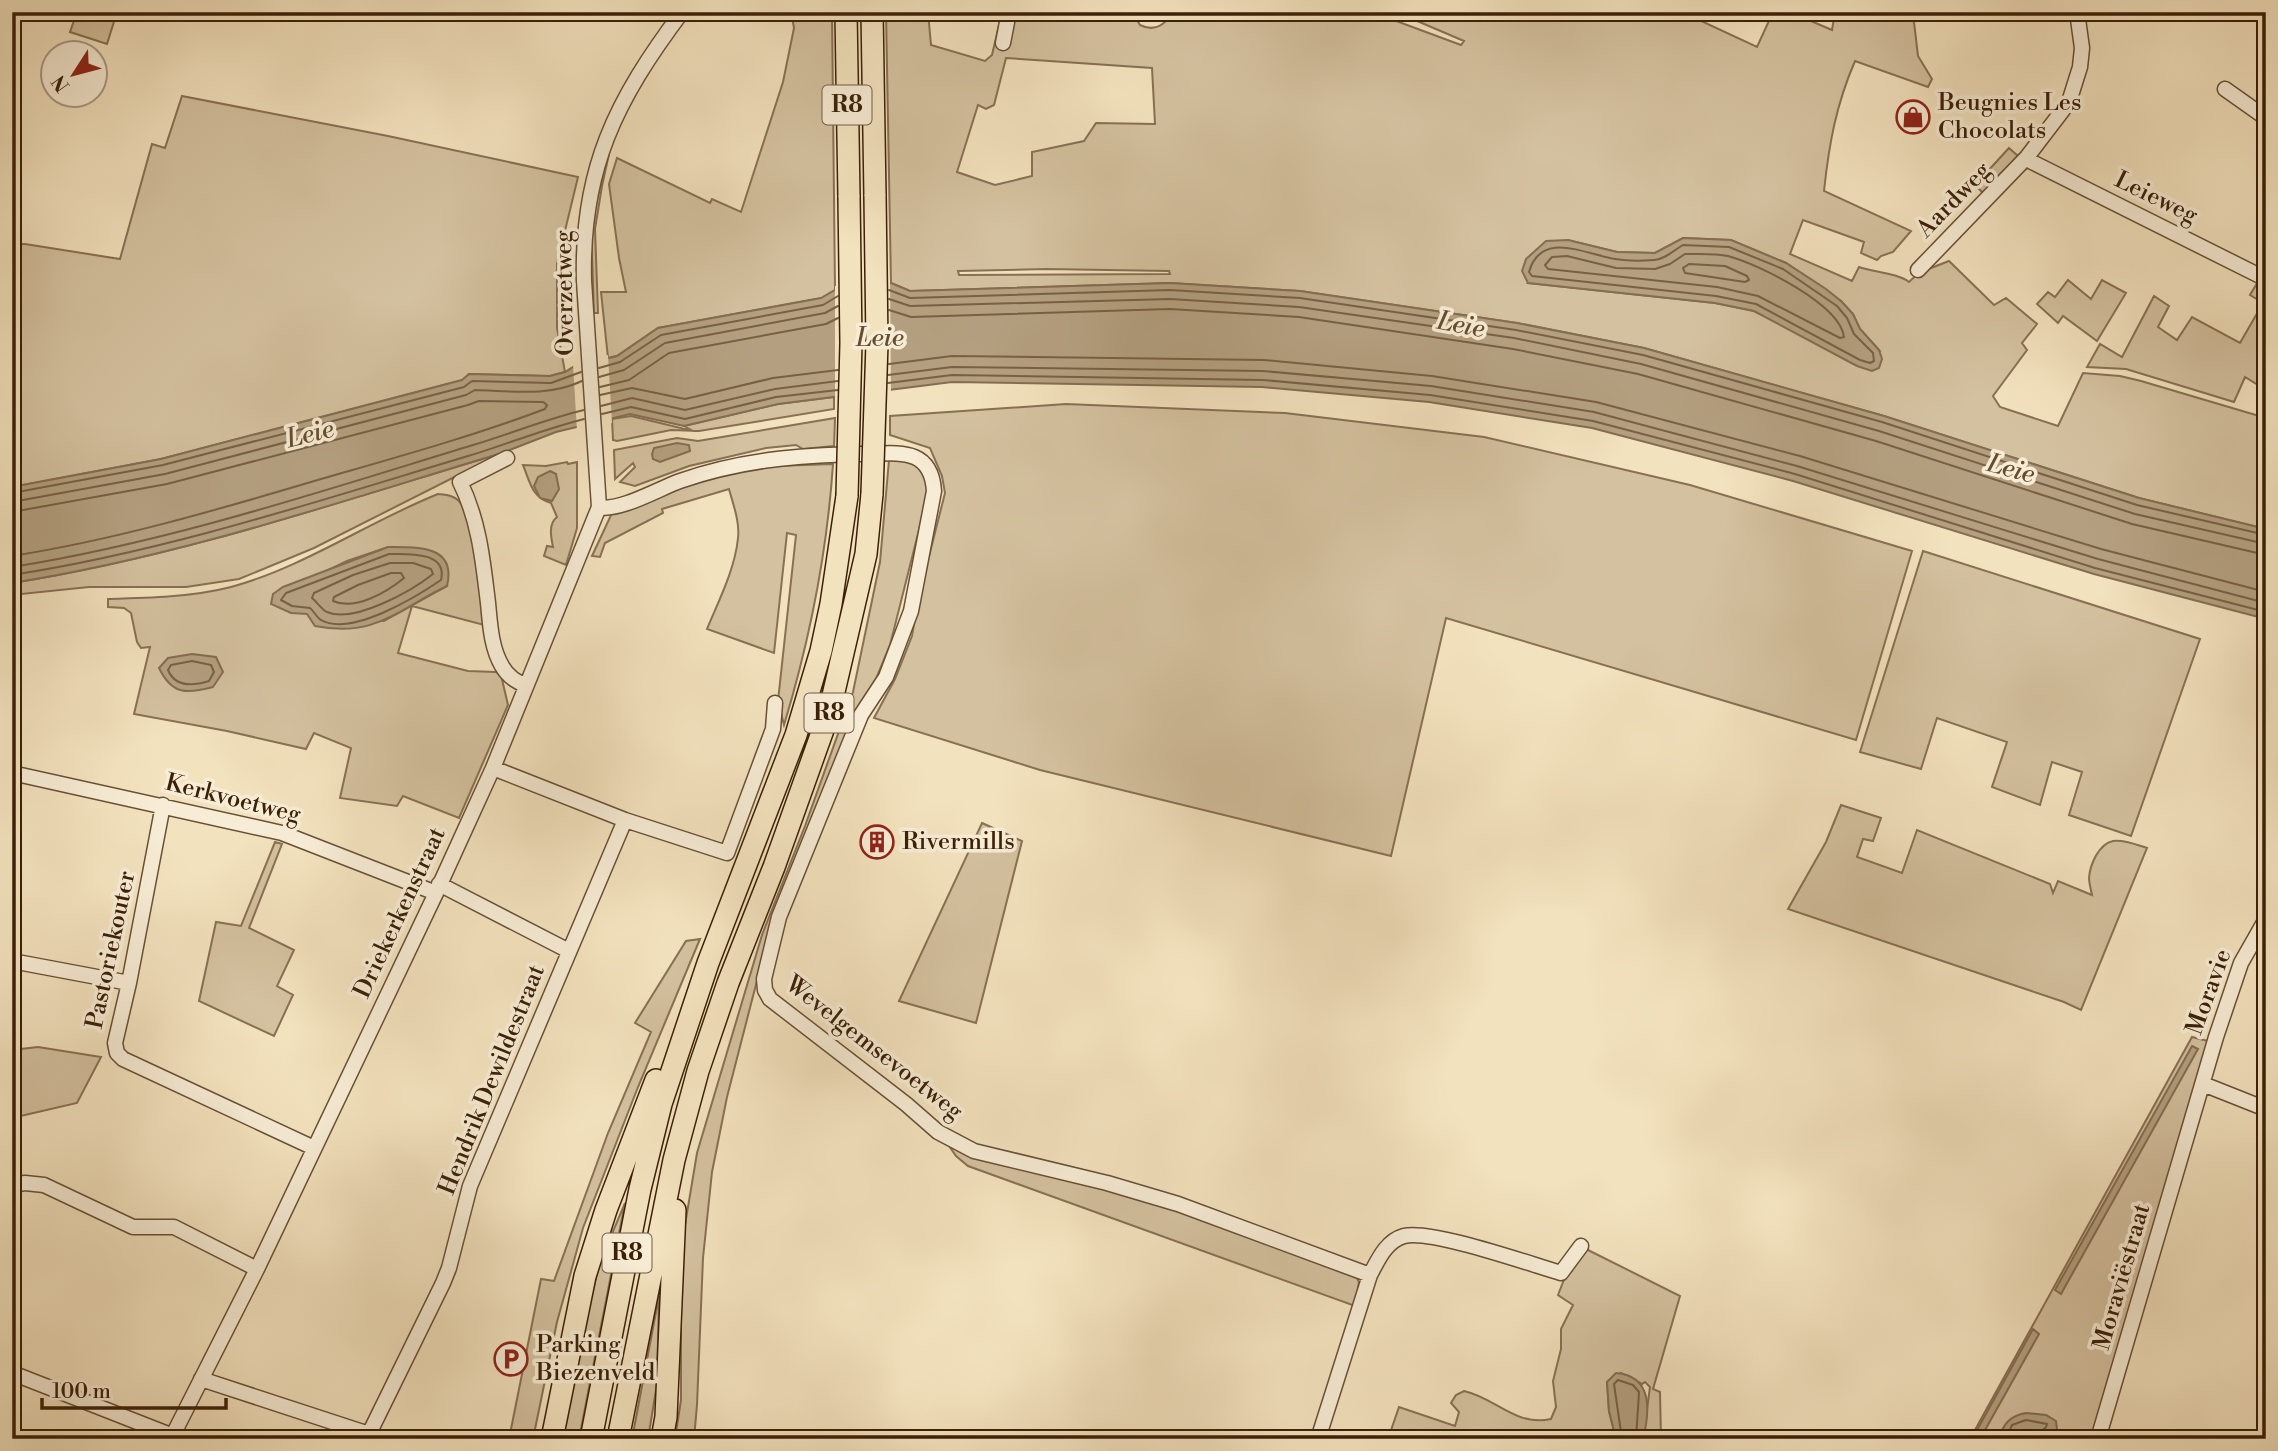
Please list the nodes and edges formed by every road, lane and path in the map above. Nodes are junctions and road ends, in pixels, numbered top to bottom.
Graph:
1 (682, 12) edge
2 (846, 12) edge
3 (872, 12) edge
4 (1009, 12) edge
5 (2077, 12) edge
6 (1003, 43) dead end
7 (2225, 89) dead end
8 (2266, 118) edge
9 (2027, 158) junction
10 (1918, 270) dead end
11 (2266, 279) edge
12 (590, 387) joint
13 (508, 458) dead end
14 (599, 507) junction
15 (526, 686) junction
16 (775, 703) dead end
17 (493, 768) junction
18 (12, 773) edge
19 (163, 806) junction
20 (625, 820) junction
21 (438, 889) junction
22 (2266, 919) edge
23 (569, 951) junction
24 (12, 961) edge
25 (129, 983) junction
26 (672, 1069) junction
27 (2203, 1084) junction
28 (2266, 1109) edge
29 (2190, 1129) joint
30 (314, 1148) junction
31 (674, 1160) junction
32 (12, 1185) edge
33 (1581, 1246) dead end
34 (257, 1269) junction
35 (1370, 1275) junction
36 (12, 1373) edge
37 (201, 1379) junction
38 (374, 1436) edge
39 (172, 1437) edge
40 (552, 1439) edge
41 (591, 1439) edge
42 (618, 1439) edge
43 (662, 1439) edge
44 (1318, 1439) edge
45 (2098, 1439) edge

1 - 12 street, Overzetweg
2 - 26 highway, R8, bridge
3 - 31 highway, R8, bridge
4 - 6 street
5 - 9 street, Aardweg
7 - 8 street
9 - 10 street, Aardweg
9 - 11 street, Leieweg
12 - 14 street, Driekerkenstraat
13 - 15 street
14 - 15 street, Driekerkenstraat
14 - 35 street, Wevelgemsevoetweg
15 - 17 street, Driekerkenstraat
16 - 20 street
17 - 20 street
17 - 21 street, Driekerkenstraat
18 - 19 street, Kerkvoetweg
19 - 21 street, Kerkvoetweg
19 - 25 street, Pastoriekouter
20 - 23 street, Hendrik Dewildestraat
21 - 23 street, Kerkvoetweg
21 - 30 street, Driekerkenstraat
22 - 27 street, Moravie
23 - 38 street, Hendrik Dewildestraat
24 - 25 street
25 - 30 street, Pastoriekouter
26 - 40 highway
26 - 41 highway, R8
27 - 28 street
27 - 29 street, Moravie
29 - 45 street, Moraviëstraat
30 - 34 street, Driekerkenstraat
31 - 42 highway, R8
31 - 43 highway
32 - 34 street
33 - 35 street
34 - 37 street, Driekerkenstraat
35 - 44 street
36 - 39 street
37 - 38 street, Hendrik Dewildestraat
37 - 39 street, Driekerkenstraat

